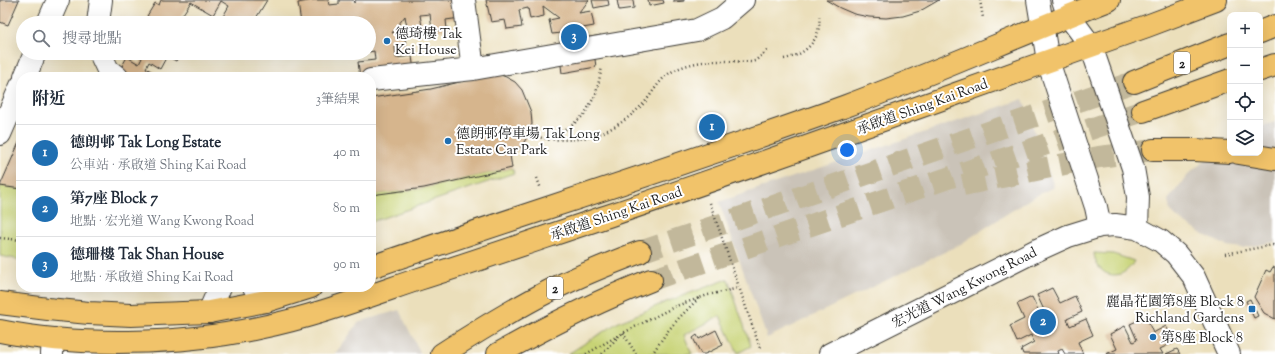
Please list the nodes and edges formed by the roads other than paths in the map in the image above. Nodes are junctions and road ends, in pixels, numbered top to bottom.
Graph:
1 (58, 0) edge
2 (101, 0) edge
3 (464, 0) edge
4 (743, 0) edge
5 (1038, 0) edge
6 (1109, 0) edge
7 (1216, 0) edge
8 (1065, 8) edge
9 (51, 16) edge
10 (99, 16) edge
11 (1275, 26) edge
12 (1042, 27) junction
13 (1263, 31) edge
14 (1227, 45) edge
15 (1091, 46) junction
16 (32, 60) edge
17 (103, 60) edge
18 (1048, 60) junction
19 (1275, 65) edge
20 (1263, 69) edge
21 (473, 70) junction
22 (27, 72) edge
23 (111, 72) edge
24 (376, 80) edge
25 (1227, 81) edge
26 (1134, 82) tunnel mouth
27 (16, 97) edge
28 (1143, 111) tunnel mouth
29 (0, 134) edge
30 (1153, 150) tunnel mouth
31 (1227, 152) edge
32 (1258, 156) edge
33 (1275, 159) edge
34 (1100, 226) junction
35 (1137, 228) junction
36 (640, 252) tunnel mouth
37 (376, 265) edge
38 (651, 280) tunnel mouth
39 (218, 292) edge
40 (274, 292) edge
41 (260, 294) edge
42 (0, 303) edge
43 (209, 312) junction
44 (0, 331) edge
45 (53, 346) edge
46 (442, 354) edge
47 (498, 354) edge
48 (830, 354) edge
49 (1229, 354) edge

1 - 9 street
2 - 10 street
3 - 21 street
4 - 21 street
5 - 12 street
6 - 8 main road, 承啟道 Shing Kai Road
7 - 15 main road, 承啟道 Shing Kai Road
8 - 12 main road, 承啟道 Shing Kai Road
8 - 15 street
11 - 13 main road
12 - 18 street
12 - 37 main road, 承啟道 Shing Kai Road
14 - 26 main road, 2
15 - 18 main road, 承啟道 Shing Kai Road
15 - 35 street
16 - 22 street
17 - 23 street
18 - 34 street
18 - 45 main road, 承啟道 Shing Kai Road
19 - 20 main road
21 - 24 street
25 - 28 main road, 2
27 - 29 street
30 - 31 main road
32 - 33 main road
34 - 35 street, 宏光道 Wang Kwong Road
34 - 48 street, 宏光道 Wang Kwong Road
35 - 49 street
36 - 46 main road, 2
38 - 47 main road, 2
39 - 43 street
40 - 41 main road
41 - 43 main road
42 - 43 main road
44 - 45 main road, 承啟道 Shing Kai Road

